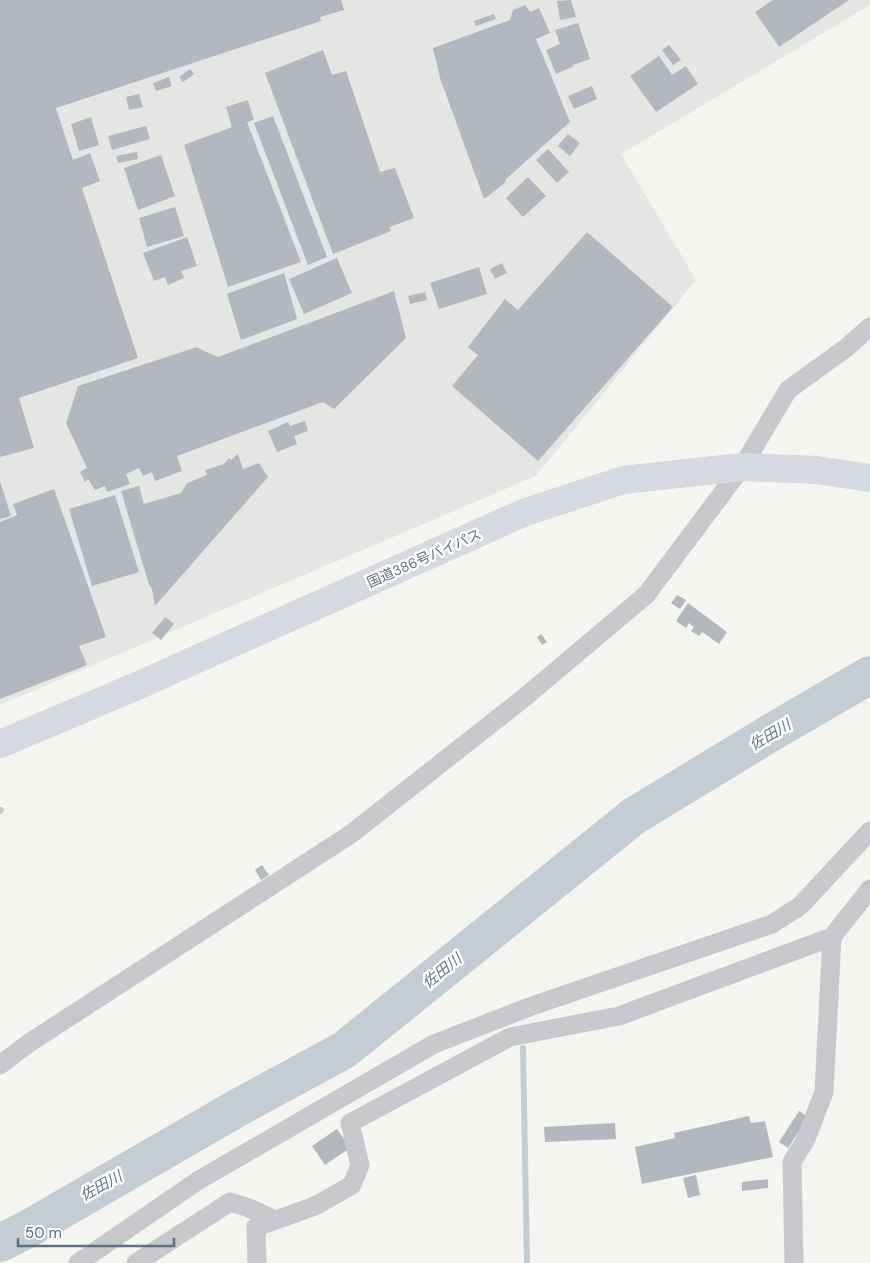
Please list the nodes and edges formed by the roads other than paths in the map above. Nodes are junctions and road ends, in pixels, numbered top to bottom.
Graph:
1 (870, 327) edge
2 (742, 467) junction
3 (870, 478) edge
4 (0, 744) edge
5 (870, 831) edge
6 (870, 889) edge
7 (832, 938) junction
8 (0, 1065) edge
9 (275, 1220) junction
10 (78, 1263) edge
11 (136, 1263) edge
12 (257, 1263) edge
13 (794, 1263) edge

1 - 2 street
2 - 3 highway, 国道386号バイパス
2 - 4 highway, 国道386号バイパス
2 - 8 street
5 - 10 street
6 - 7 street
7 - 9 street
7 - 13 street
9 - 11 street
9 - 12 street

